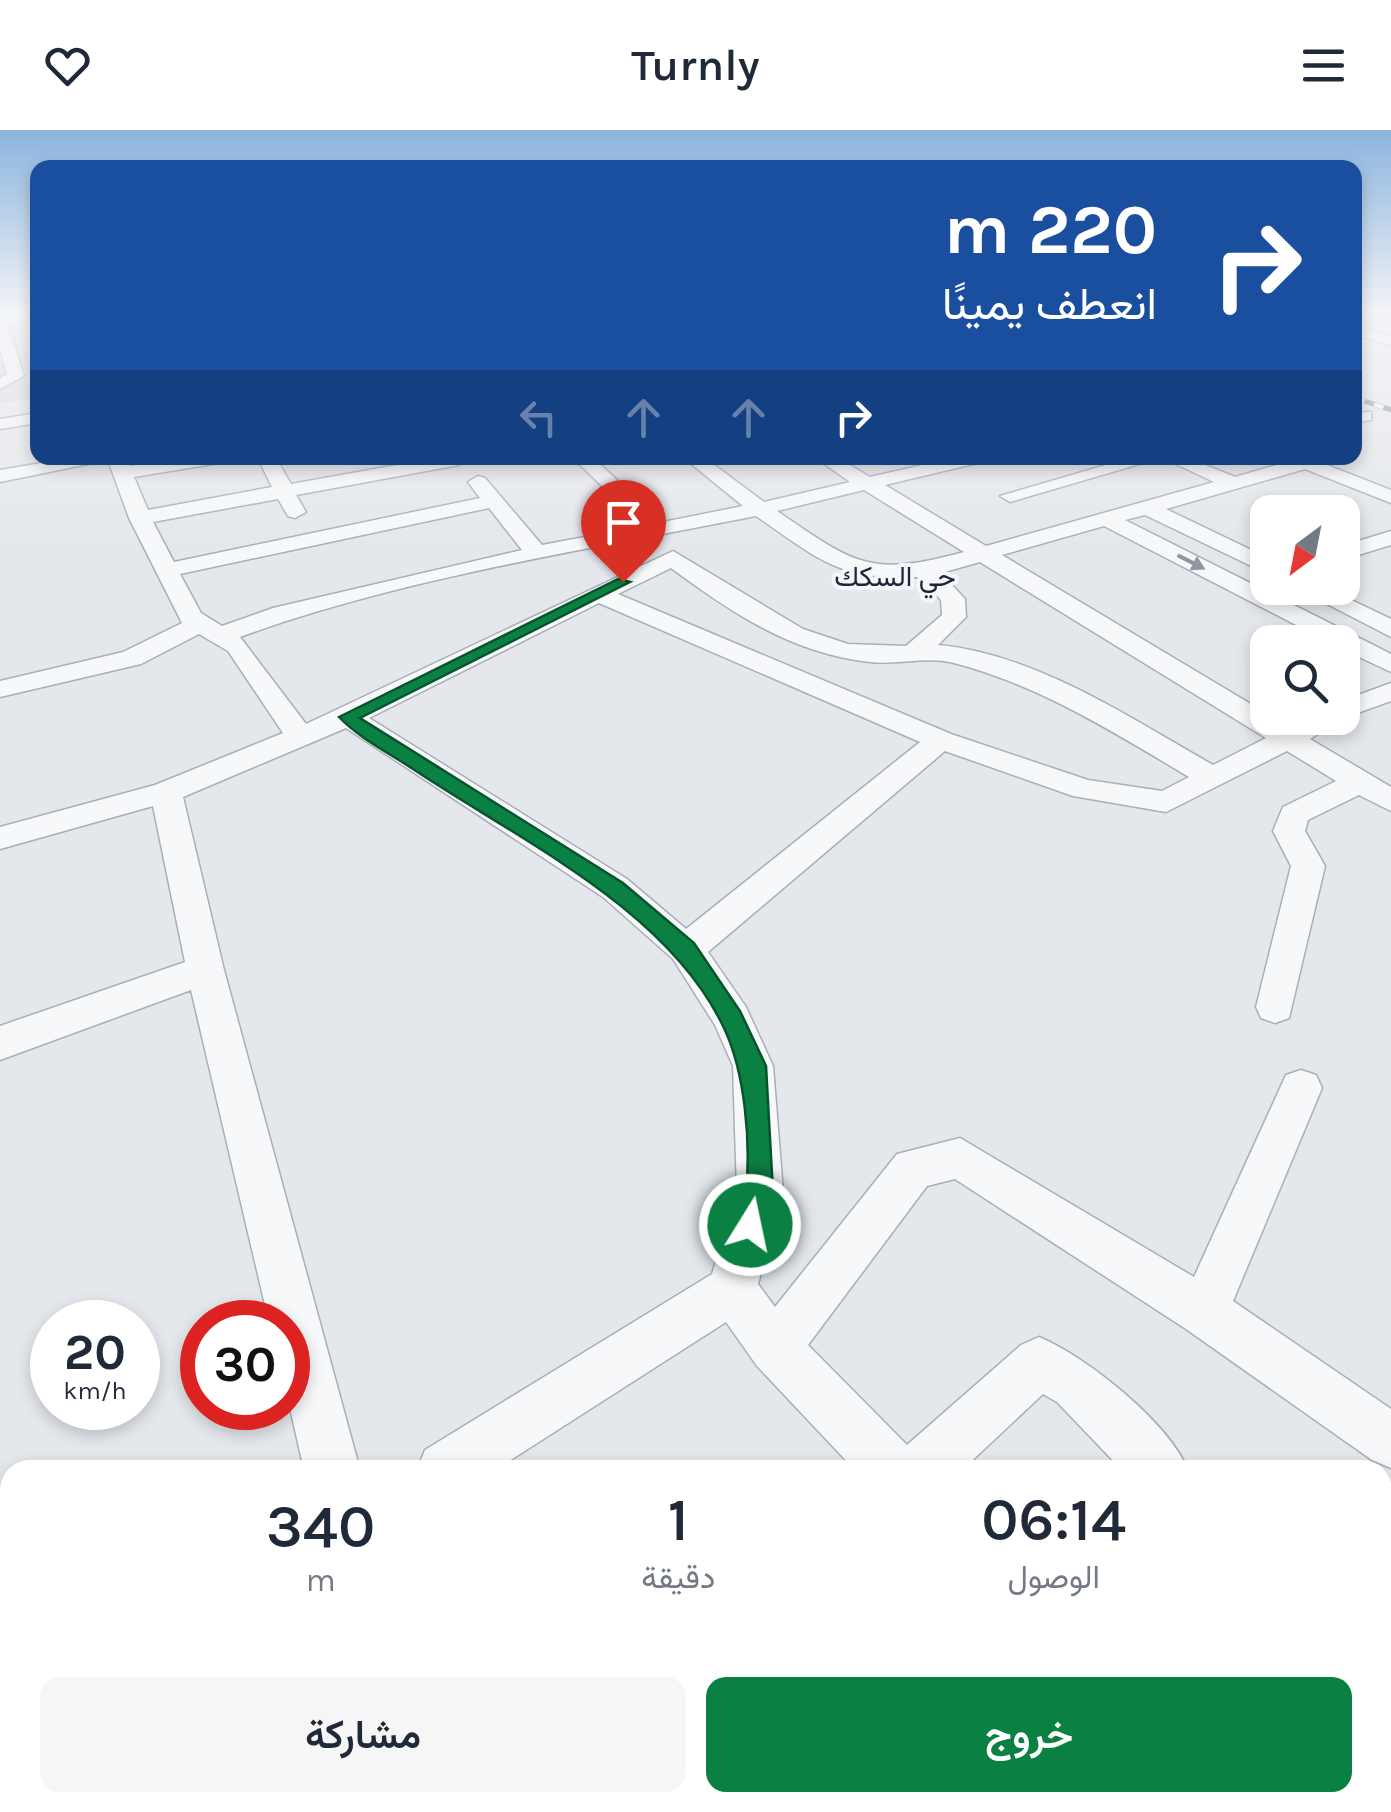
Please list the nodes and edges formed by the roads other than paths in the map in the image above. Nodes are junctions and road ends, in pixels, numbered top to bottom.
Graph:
1 (30, 409) edge
2 (0, 414) edge
3 (30, 419) edge
4 (0, 424) edge
5 (61, 465) edge
6 (119, 465) edge
7 (271, 465) edge
8 (421, 465) edge
9 (464, 465) edge
10 (590, 465) edge
11 (702, 465) edge
12 (835, 465) edge
13 (944, 465) edge
14 (956, 465) edge
15 (1114, 465) edge
16 (1189, 465) edge
17 (1285, 465) edge
18 (1312, 465) edge
19 (0, 476) edge
20 (1233, 483) junction
21 (866, 484) junction
22 (996, 488) junction
23 (284, 491) junction
24 (1391, 497) edge
25 (494, 502) junction
26 (1146, 506) junction
27 (760, 509) junction
28 (140, 518) junction
29 (1104, 518) junction
30 (1068, 528) junction
31 (661, 531) junction
32 (1391, 538) edge
33 (311, 540) junction
34 (1360, 547) edge
35 (537, 553) junction
36 (981, 553) junction
37 (1250, 558) edge
38 (168, 570) junction
39 (926, 570) junction
40 (598, 594) junction
41 (1343, 605) edge
42 (1391, 628) edge
43 (211, 629) junction
44 (915, 652) junction
45 (1391, 664) edge
46 (2, 687) edge
47 (1387, 697) edge
48 (1360, 706) edge
49 (348, 717) junction
50 (1285, 736) junction
51 (300, 737) junction
52 (942, 740) junction
53 (1209, 776) junction
54 (1360, 782) junction
55 (166, 792) junction
56 (1391, 801) edge
57 (0, 838) edge
58 (686, 949) junction
59 (206, 970) junction
60 (1276, 1007) dead end
61 (0, 1043) edge
62 (1301, 1088) dead end
63 (732, 1290) junction
64 (1204, 1311) junction
65 (776, 1348) junction
66 (1391, 1441) edge
67 (329, 1460) edge
68 (461, 1460) edge
69 (883, 1460) edge
70 (932, 1460) edge
71 (1150, 1460) edge

1 - 2 street
3 - 4 street
5 - 19 street
6 - 28 street
7 - 23 street
8 - 23 street
9 - 25 street
10 - 31 street
11 - 27 street
12 - 21 street
13 - 21 street
14 - 22 street
15 - 22 street
16 - 20 street
17 - 20 street
18 - 24 street
20 - 26 street
21 - 27 street
21 - 36 street
22 - 30 street
23 - 28 street
23 - 33 street
25 - 33 street
25 - 35 street
26 - 29 street
26 - 37 street
27 - 31 street
27 - 39 street
28 - 38 street
29 - 30 street
29 -> 45 street
30 - 36 street
31 - 35 street
32 - 34 street
33 - 38 street
35 - 43 street
36 - 39 street
36 - 50 street
38 - 43 street
39 - 44 street
40 - 44 street
40 - 49 street
40 - 52 street
41 - 42 street
43 - 46 street
43 - 51 street
44 - 53 street
47 - 48 street
49 - 51 street
49 - 58 street
50 - 53 street
50 - 54 street
51 - 55 street
52 - 53 street
52 - 58 street
54 - 56 street
54 - 60 street
55 - 57 street
55 - 59 street
58 - 63 street
59 - 61 street
59 - 67 street
62 - 64 street
63 - 65 street
63 - 68 street
64 - 65 street
64 - 66 street
65 - 69 street
70 - 71 street

